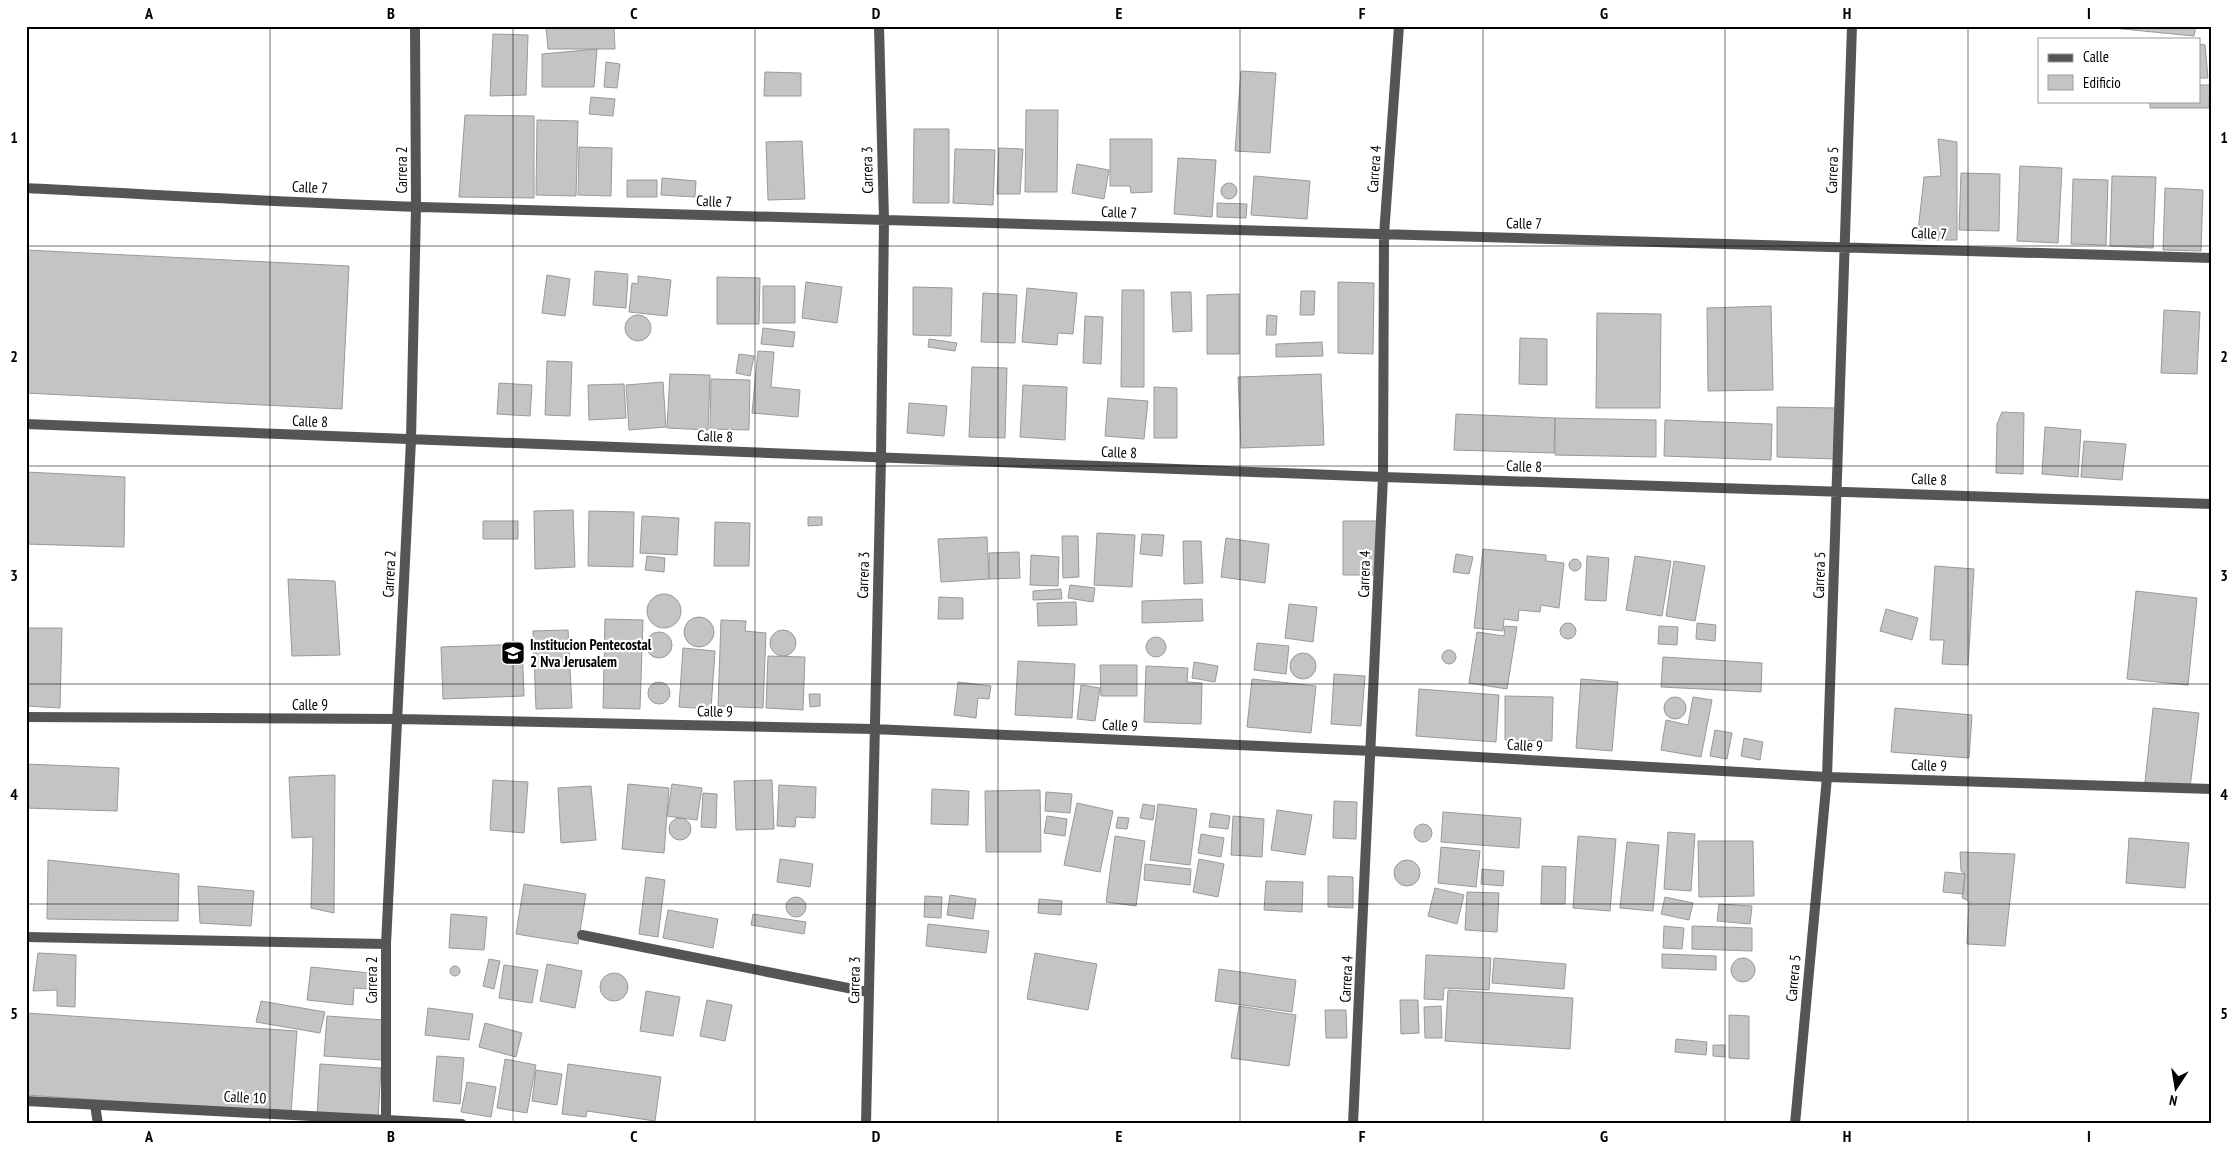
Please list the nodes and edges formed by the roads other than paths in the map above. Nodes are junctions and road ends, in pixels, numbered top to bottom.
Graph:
1 (415, 26) edge
2 (879, 26) edge
3 (1399, 26) edge
4 (1852, 26) edge
5 (26, 188) edge
6 (416, 207) junction
7 (884, 220) junction
8 (1384, 235) junction
9 (1844, 245) junction
10 (2212, 258) edge
11 (26, 424) edge
12 (410, 440) junction
13 (881, 458) junction
14 (1383, 477) junction
15 (1836, 491) junction
16 (2212, 504) edge
17 (26, 718) edge
18 (398, 719) junction
19 (873, 729) junction
20 (1372, 752) junction
21 (1827, 777) junction
22 (2212, 789) edge
23 (582, 935) dead end
24 (26, 937) edge
25 (386, 944) junction
26 (868, 992) junction
27 (26, 1101) edge
28 (95, 1105) junction
29 (386, 1122) edge
30 (98, 1124) edge
31 (462, 1124) edge
32 (866, 1124) edge
33 (1353, 1124) edge
34 (1794, 1124) edge

1 - 6 street, Carrera 2
2 - 7 street, Carrera 3
3 - 8 street, Carrera 4
4 - 9 street, Carrera 5
5 - 6 street, Calle 7
6 - 7 street, Calle 7
6 - 12 street, Carrera 2
7 - 8 street, Calle 7
7 - 13 street, Carrera 3
8 - 9 street, Calle 7
8 - 14 street, Carrera 4
9 - 10 street, Calle 7
9 - 15 street, Carrera 5
11 - 12 street, Calle 8
12 - 13 street, Calle 8
12 - 18 street, Carrera 2
13 - 14 street, Calle 8
13 - 19 street, Carrera 3
14 - 15 street, Calle 8
14 - 20 street, Carrera 4
15 - 16 street, Calle 8
15 - 21 street, Carrera 5
17 - 18 street, Calle 9
18 - 19 street, Calle 9
18 - 25 street, Carrera 2
19 - 20 street, Calle 9
19 - 26 street, Carrera 3
20 - 21 street, Calle 9
20 - 33 street, Carrera 4
21 - 22 street, Calle 9
21 - 34 street, Carrera 5
23 - 26 street
24 - 25 street
25 - 29 street, Carrera 2
26 - 32 street, Carrera 3
27 - 28 street, Calle 10
28 - 29 street, Calle 10
28 - 30 street
29 - 31 street, Calle 10

